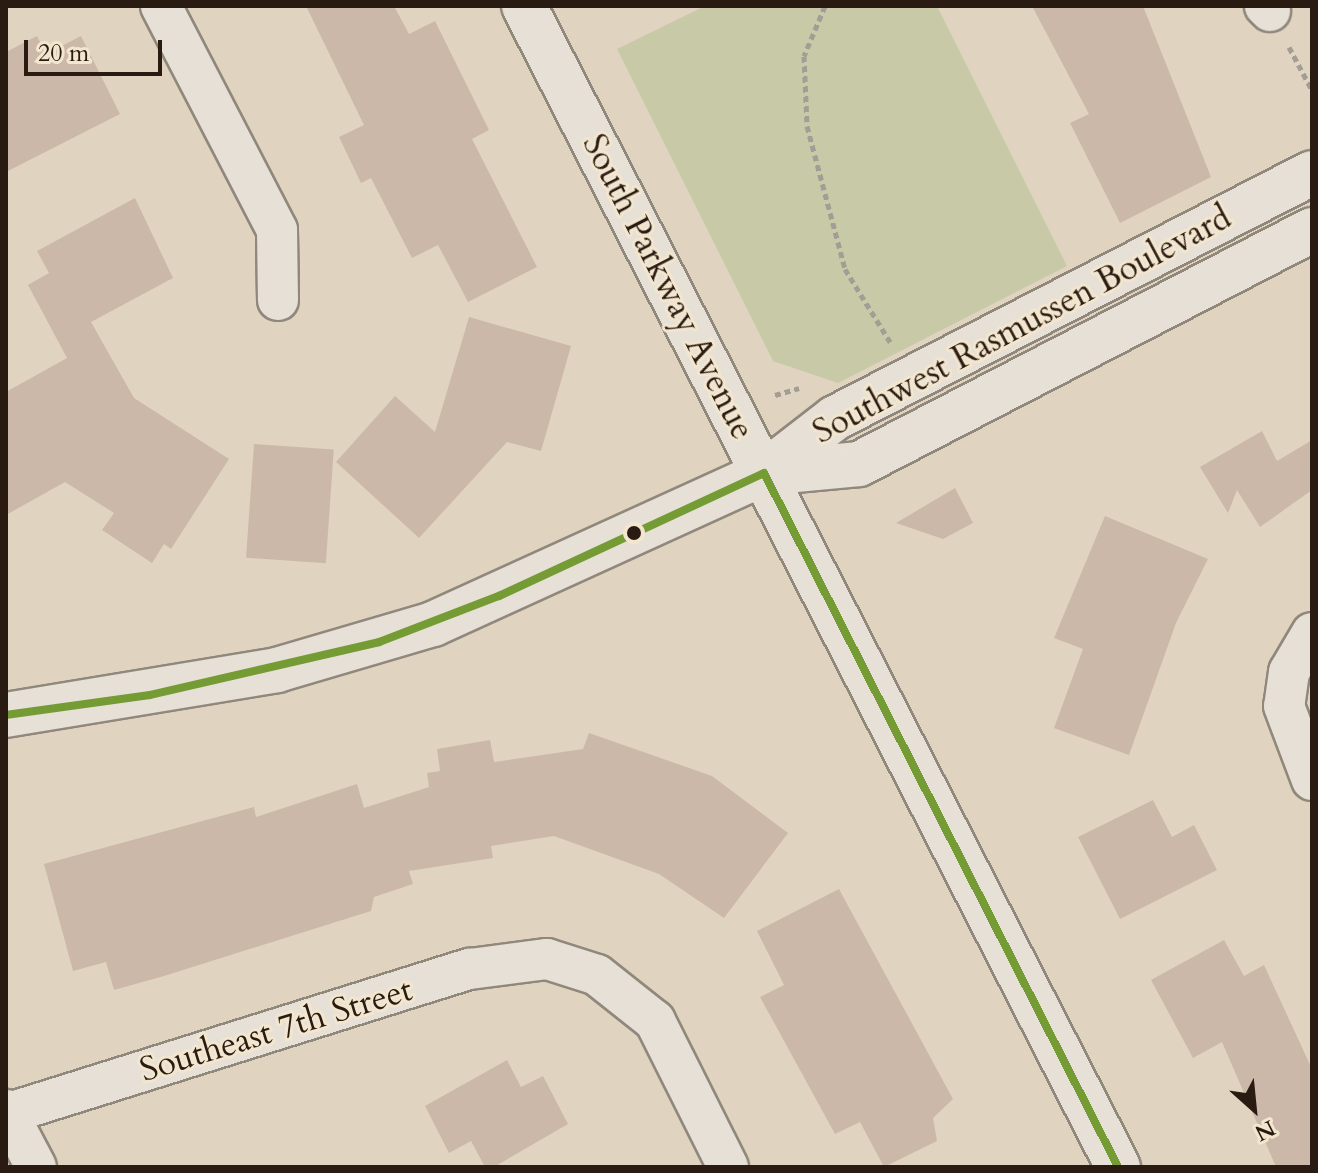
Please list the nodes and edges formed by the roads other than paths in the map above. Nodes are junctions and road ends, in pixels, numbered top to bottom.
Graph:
1 (161, 6) edge
2 (524, 6) edge
3 (1312, 173) edge
4 (1312, 230) edge
5 (278, 300) dead end
6 (764, 473) junction
7 (1312, 633) edge
8 (6, 715) edge
9 (1312, 780) edge
10 (6, 1113) edge
11 (36, 1167) edge
12 (728, 1167) edge
13 (1118, 1167) edge

1 - 5 street
2 - 6 street, South Parkway Avenue
3 - 6 street, Southwest Rasmussen Boulevard
4 - 6 street, Southwest Rasmussen Boulevard
6 - 8 street
6 - 13 street, South Parkway Avenue
7 - 9 street
10 - 11 street
10 - 12 street, Southeast 7th Street

